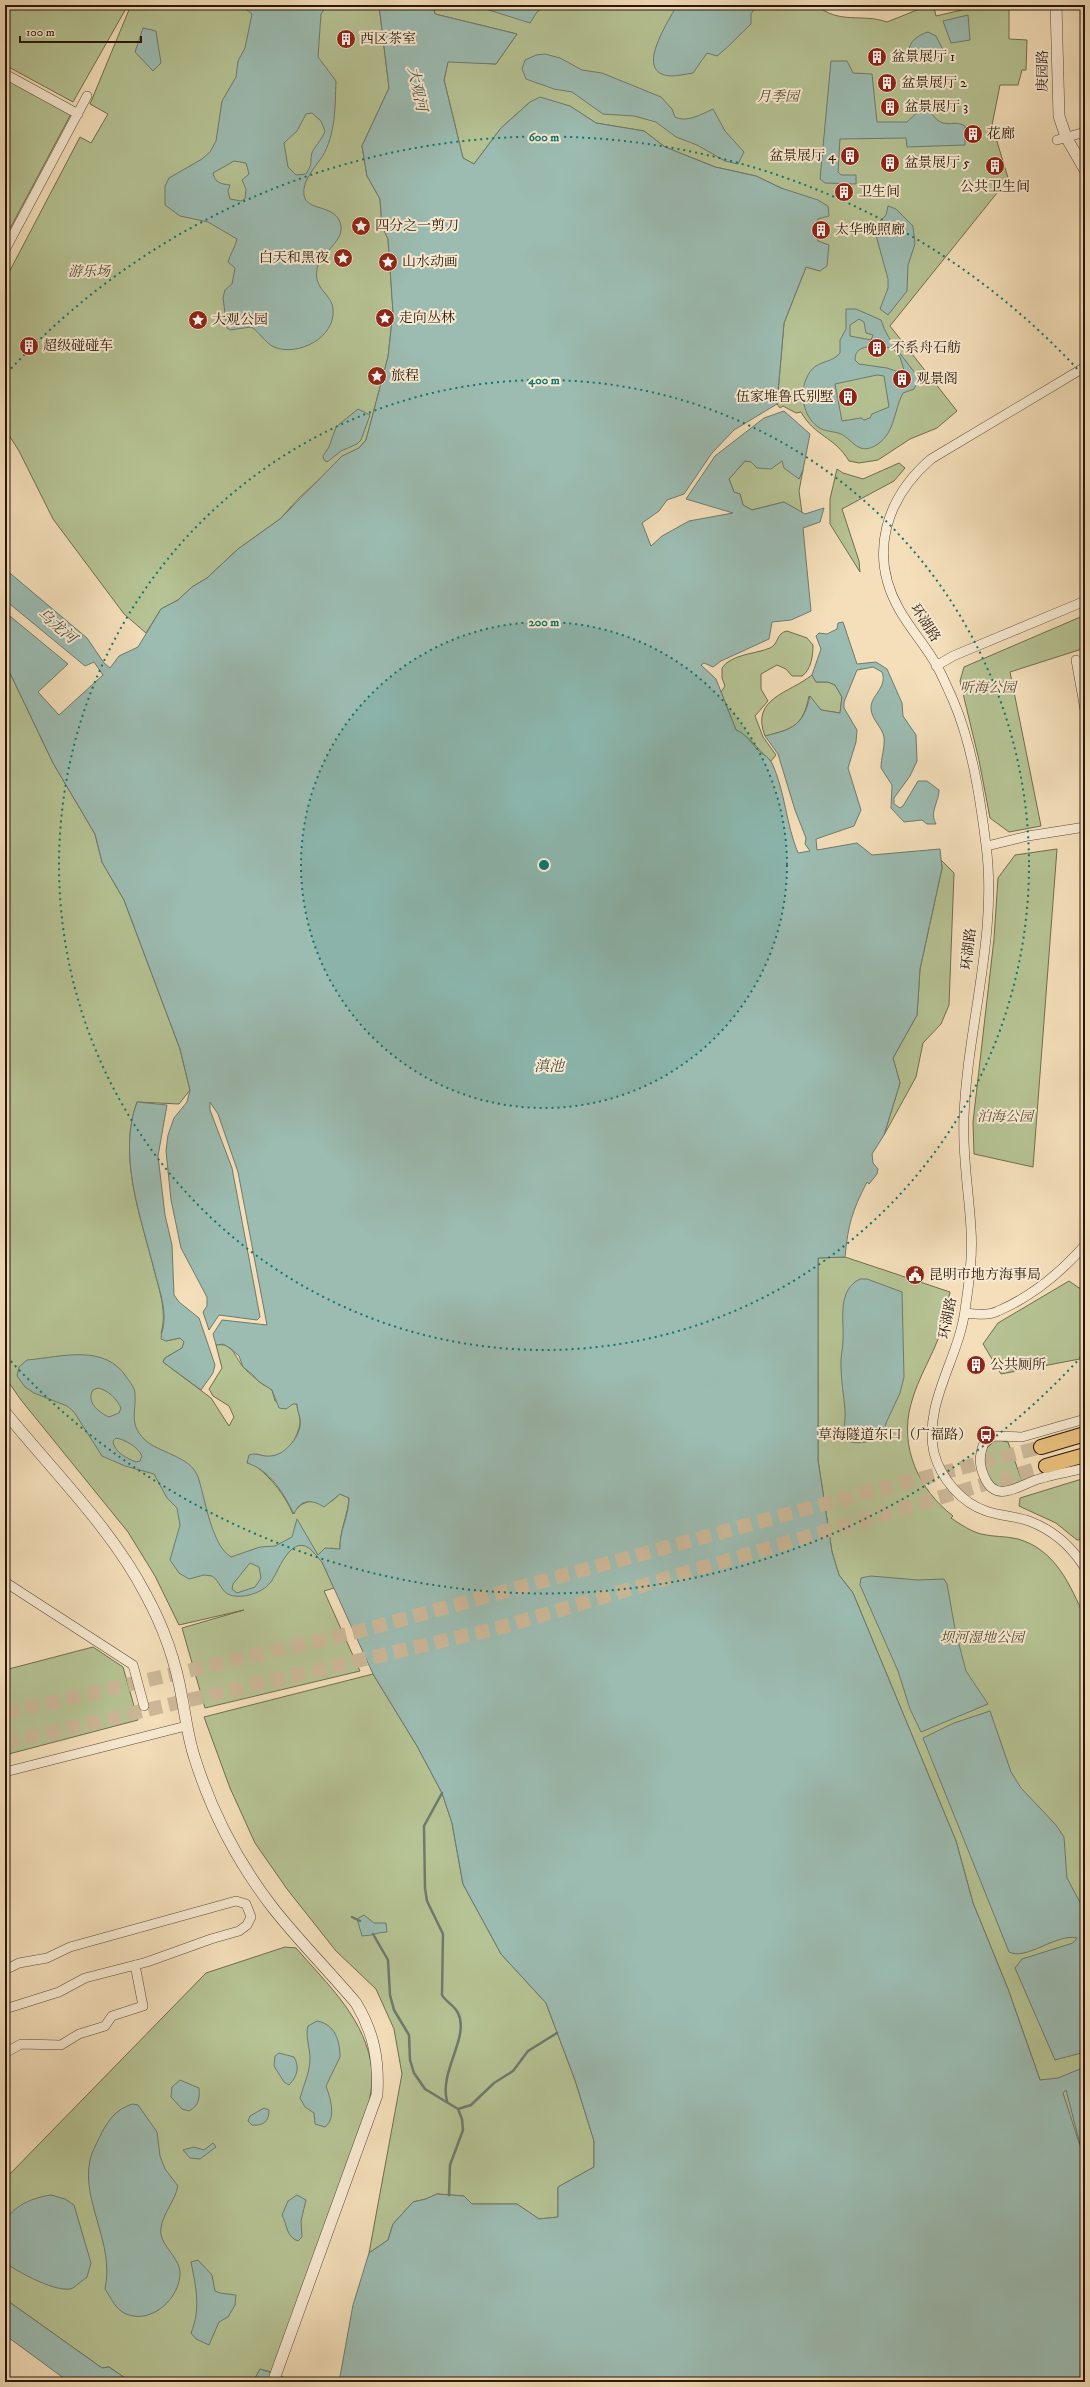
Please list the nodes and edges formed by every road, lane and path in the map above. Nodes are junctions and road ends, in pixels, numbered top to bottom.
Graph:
1 (1056, 5) edge
2 (5, 74) edge
3 (87, 96) dead end
4 (78, 114) junction
5 (1085, 132) edge
6 (1061, 138) junction
7 (1085, 170) edge
8 (5, 250) edge
9 (1085, 367) edge
10 (1085, 601) edge
11 (1076, 660) dead end
12 (936, 666) junction
13 (1085, 710) edge
14 (1085, 827) edge
15 (987, 846) junction
16 (1085, 1245) edge
17 (965, 1314) junction
18 (5, 1412) edge
19 (1085, 1419) edge
20 (1085, 1434) edge
21 (1041, 1447) tunnel mouth
22 (1085, 1455) edge
23 (1046, 1466) tunnel mouth
24 (1085, 1468) edge
25 (1085, 1568) edge
26 (5, 1582) edge
27 (144, 1706) dead end
28 (186, 1726) junction
29 (5, 1772) edge
30 (135, 1965) junction
31 (5, 1970) edge
32 (5, 2009) edge
33 (5, 2053) edge
34 (273, 2382) edge

1 - 6 street, 庚园路
2 - 4 street
3 - 4 street
4 - 8 street
5 - 6 street
6 - 7 street, 庚园路
9 - 12 street, 环湖路
10 - 12 street
11 - 13 street
12 - 15 street, 环湖路
14 - 15 street
15 - 17 street, 环湖路
16 - 17 street
17 - 25 street, 环湖路
18 - 28 street
19 - 24 street
20 - 21 main road
22 - 23 main road
26 - 27 street
28 - 29 street
28 - 34 street
30 - 31 street
30 - 32 street
30 - 33 street

